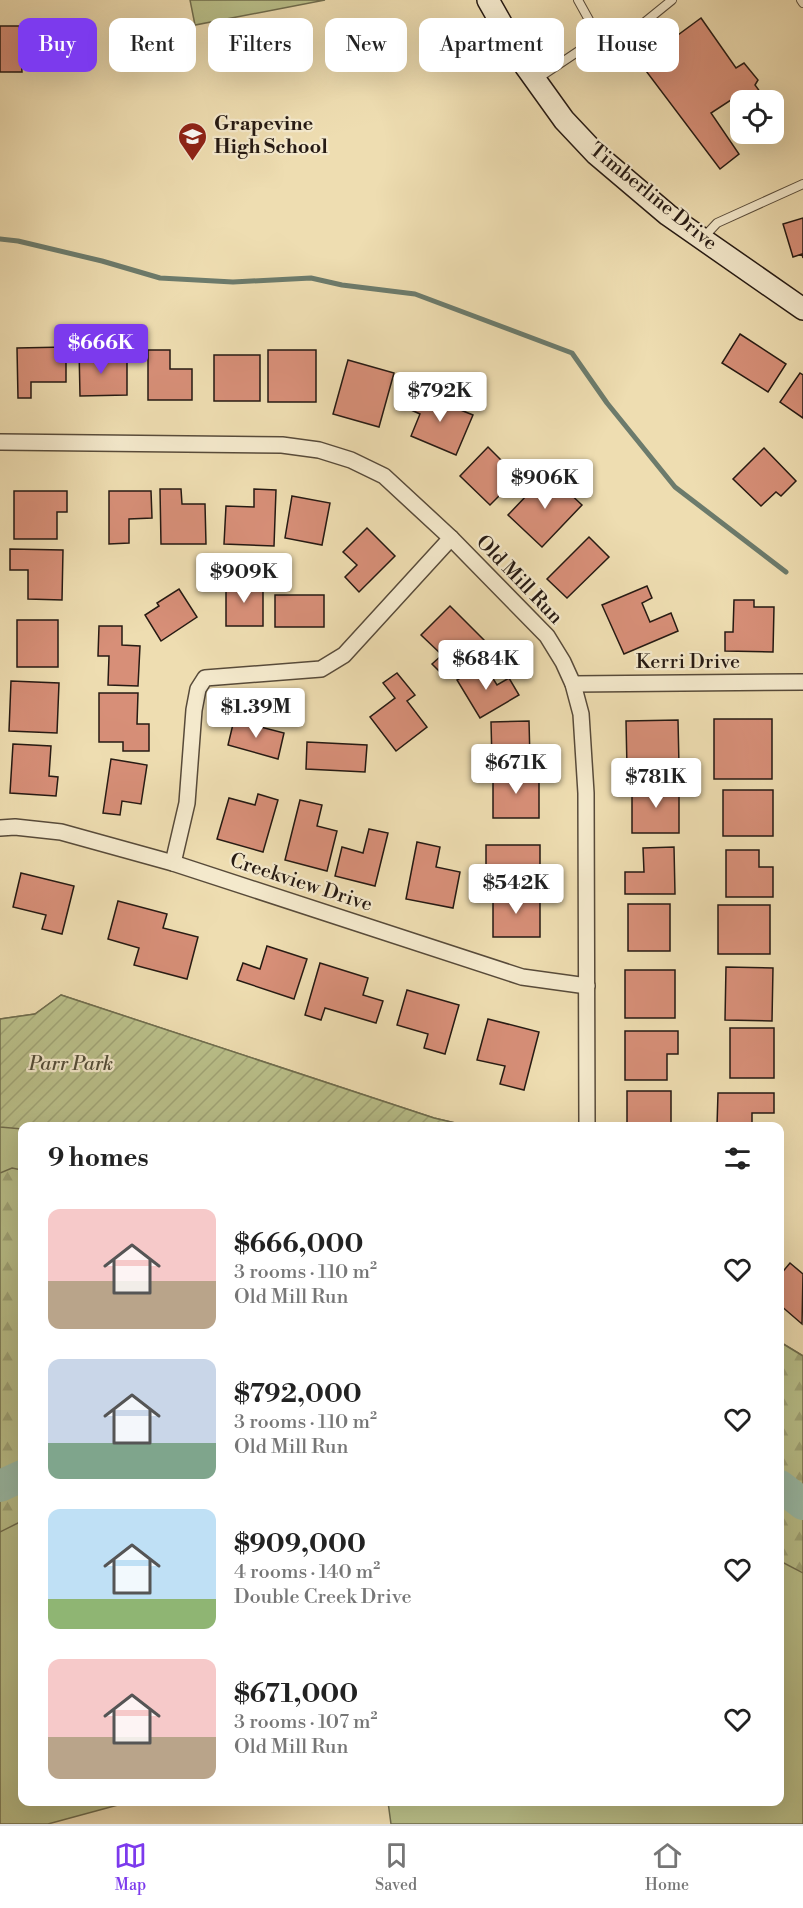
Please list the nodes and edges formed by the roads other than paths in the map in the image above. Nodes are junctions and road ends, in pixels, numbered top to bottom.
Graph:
1 (488, 0) edge
2 (578, 0) edge
3 (672, 0) edge
4 (588, 18) edge
5 (650, 18) edge
6 (576, 53) edge
7 (536, 80) junction
8 (803, 184) edge
9 (702, 239) junction
10 (803, 309) edge
11 (0, 442) edge
12 (451, 538) junction
13 (803, 682) edge
14 (573, 684) junction
15 (0, 828) edge
16 (173, 863) junction
17 (587, 986) junction
18 (587, 1122) edge

1 - 7 street, Timberline Drive
2 - 4 lane
3 - 5 lane
6 - 7 lane
7 - 9 street, Timberline Drive
8 - 9 lane
9 - 10 street, Timberline Drive
11 - 12 street, Old Mill Run
12 - 14 street, Old Mill Run
12 - 16 street
13 - 14 street, Kerri Drive
14 - 17 street, Old Mill Run
15 - 16 street, Creekview Drive
16 - 17 street, Creekview Drive
17 - 18 street, Old Mill Run

